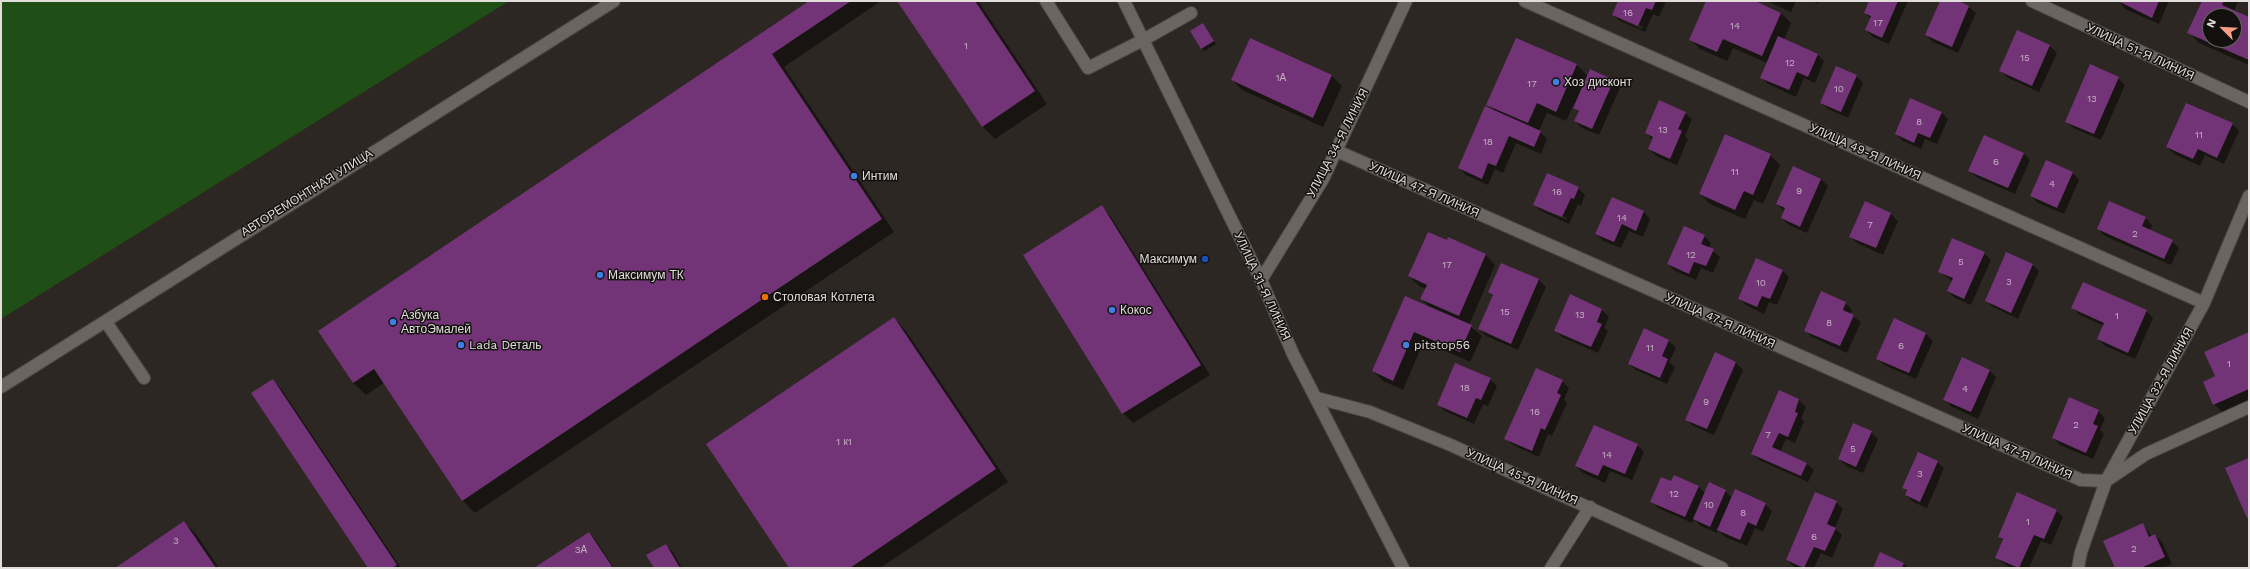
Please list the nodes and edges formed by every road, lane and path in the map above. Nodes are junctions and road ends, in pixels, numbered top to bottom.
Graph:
1 (614, 1) edge
2 (1046, 1) edge
3 (1124, 1) edge
4 (1406, 1) edge
5 (1526, 1) edge
6 (2032, 1) edge
7 (1191, 13) dead end
8 (1143, 40) junction
9 (2249, 102) edge
10 (1337, 152) junction
11 (2249, 196) edge
12 (1261, 280) junction
13 (2204, 303) junction
14 (106, 322) junction
15 (144, 378) dead end
16 (1, 387) edge
17 (1317, 398) junction
18 (2249, 407) edge
19 (2106, 481) junction
20 (1590, 507) junction
21 (1403, 568) edge
22 (1551, 568) edge
23 (1722, 568) edge
24 (2078, 568) edge

1 - 14 street, АВТОРЕМОНТНАЯ УЛИЦА
2 - 8 street
3 - 8 street, УЛИЦА 31-Я ЛИНИЯ
4 - 10 street, УЛИЦА 34-Я ЛИНИЯ
5 - 13 street, УЛИЦА 49-Я ЛИНИЯ
6 - 9 street, УЛИЦА 51-Я ЛИНИЯ
7 - 8 street
8 - 12 street, УЛИЦА 31-Я ЛИНИЯ
10 - 12 street, УЛИЦА 34-Я ЛИНИЯ
10 - 19 street, УЛИЦА 47-Я ЛИНИЯ
11 - 13 street, УЛИЦА 32-Я ЛИНИЯ
12 - 17 street, УЛИЦА 31-Я ЛИНИЯ
13 - 19 street, УЛИЦА 32-Я ЛИНИЯ
14 - 15 street
14 - 16 street, АВТОРЕМОНТНАЯ УЛИЦА
17 - 20 street, УЛИЦА 45-Я ЛИНИЯ
17 - 21 street, УЛИЦА 31-Я ЛИНИЯ
18 - 19 street
19 - 24 street, УЛИЦА 32-Я ЛИНИЯ
20 - 22 street
20 - 23 street, УЛИЦА 45-Я ЛИНИЯ

